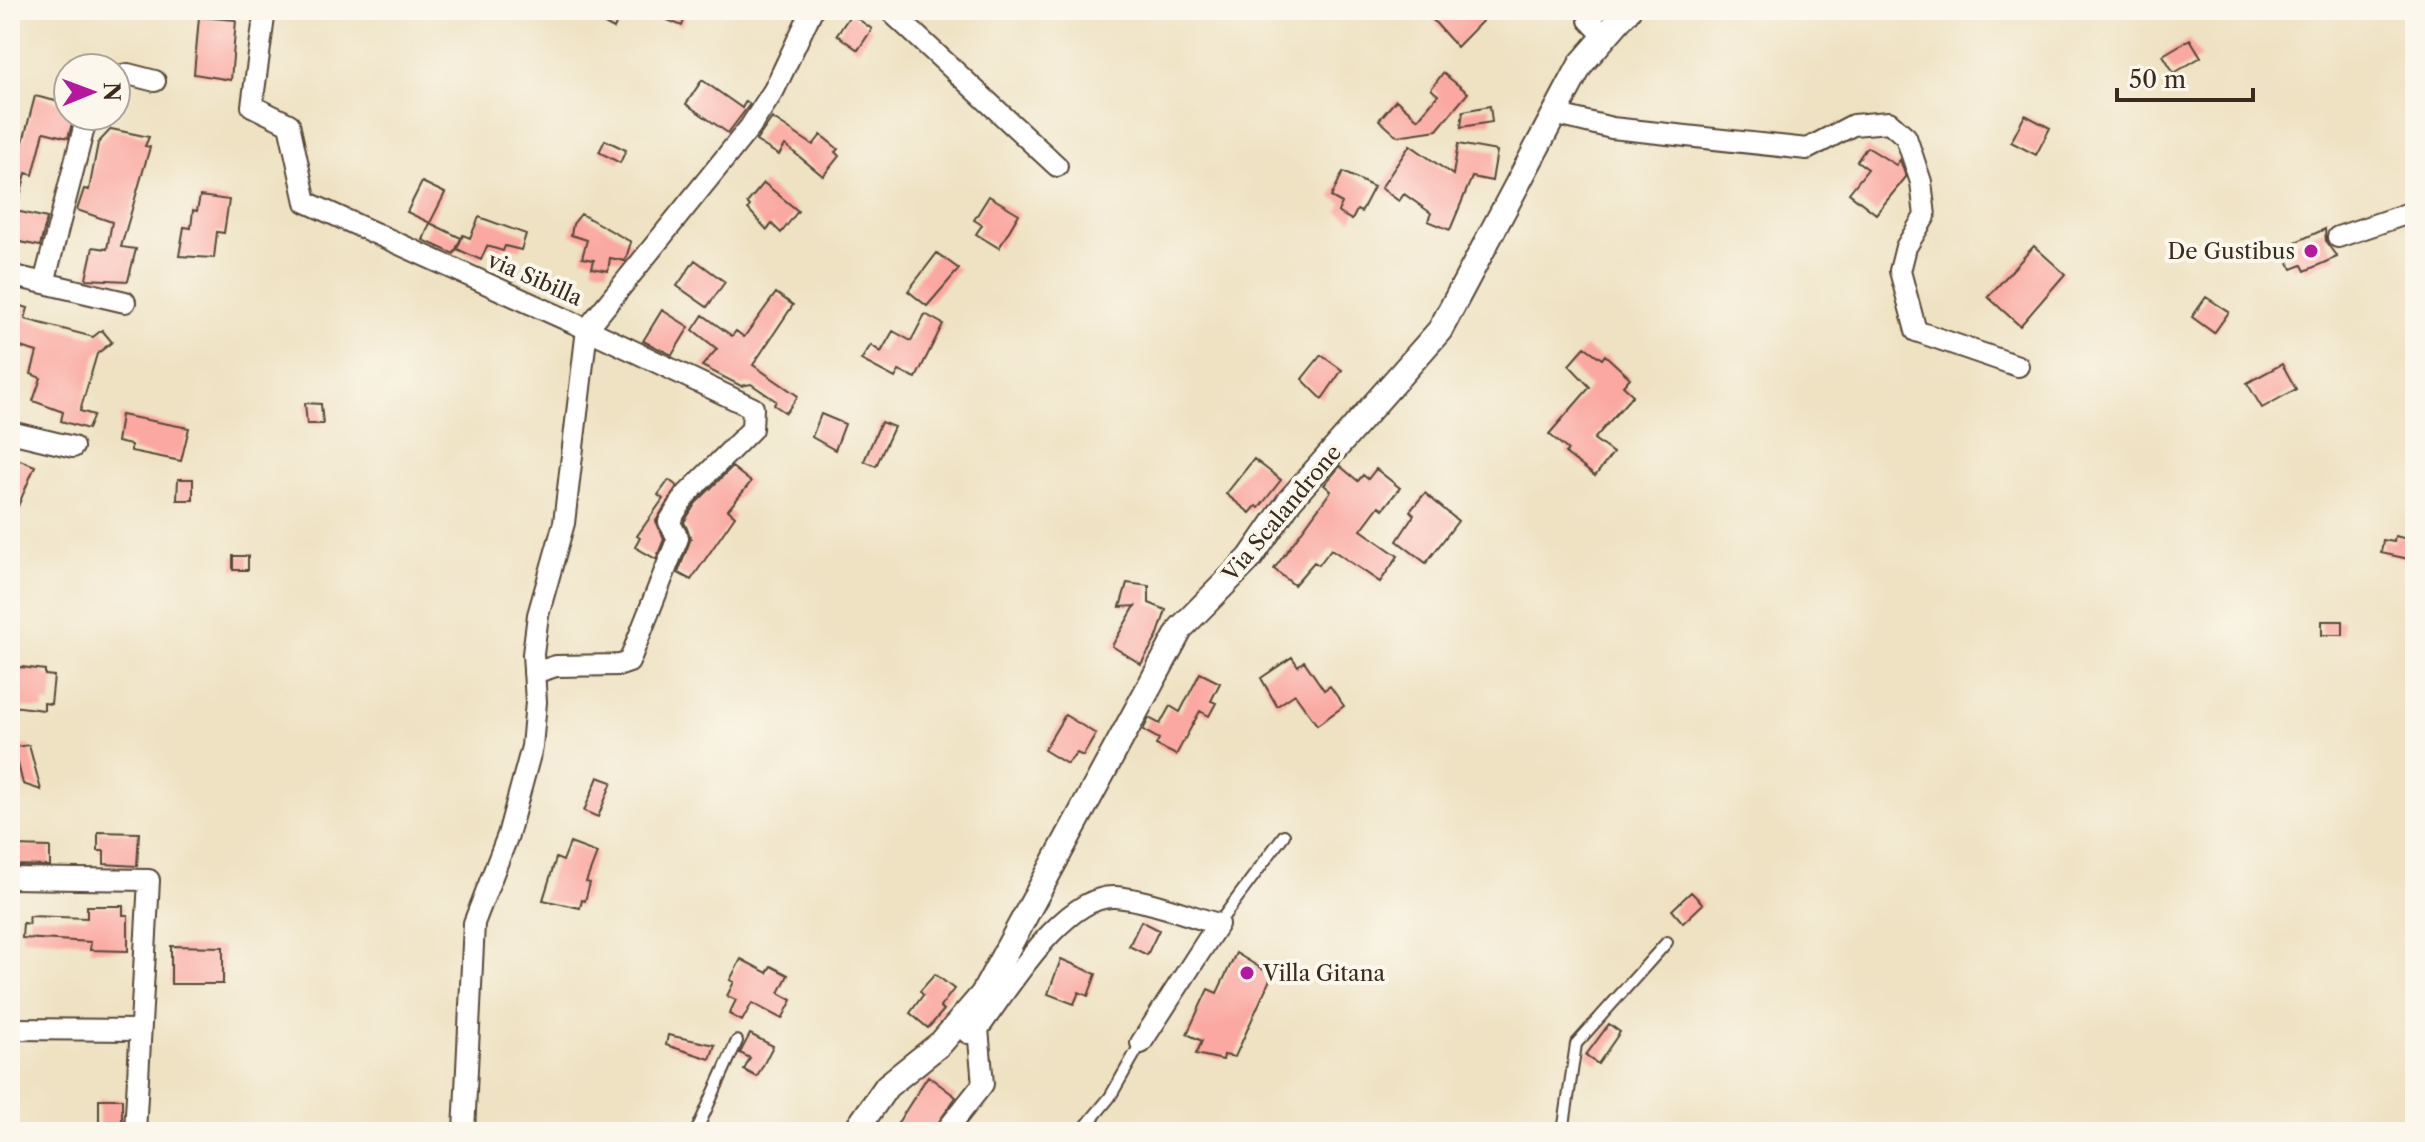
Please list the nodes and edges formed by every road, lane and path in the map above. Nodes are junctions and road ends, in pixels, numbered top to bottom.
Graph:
1 (265, 10) edge
2 (812, 10) edge
3 (889, 10) edge
4 (1598, 10) edge
5 (1628, 10) edge
6 (1605, 37) junction
7 (132, 75) edge
8 (155, 81) dead end
9 (1554, 114) junction
10 (83, 132) edge
11 (1057, 166) dead end
12 (2415, 211) edge
13 (2338, 237) dead end
14 (10, 275) edge
15 (44, 283) junction
16 (125, 302) dead end
17 (587, 329) junction
18 (2018, 366) dead end
19 (10, 432) edge
20 (73, 447) dead end
21 (534, 673) junction
22 (1284, 835) dead end
23 (10, 878) edge
24 (1218, 924) junction
25 (1667, 942) dead end
26 (10, 1029) edge
27 (978, 1029) junction
28 (140, 1030) junction
29 (737, 1041) dead end
30 (941, 1043) junction
31 (1141, 1043) joint
32 (135, 1132) edge
33 (464, 1132) edge
34 (696, 1132) edge
35 (855, 1132) edge
36 (945, 1132) edge
37 (1081, 1132) edge
38 (1563, 1132) edge

1 - 17 street, via Sibilla
2 - 17 street, via Sibilla
3 - 11 street
4 - 6 street
5 - 6 street, Via Scalandrone
6 - 9 street, Via Scalandrone
7 - 8 street
9 - 18 street
9 - 30 street, Via Scalandrone
10 - 15 street
12 - 13 street
14 - 15 street
15 - 16 street
17 - 21 street
17 - 21 street
19 - 20 street
21 - 33 street
22 - 24 lane
23 - 28 street
24 - 27 street
24 - 31 street
25 - 38 lane
26 - 28 street
27 - 30 street
27 - 36 street
28 - 32 street
29 - 34 lane
30 - 35 street, Via Scalandrone
31 - 37 lane

